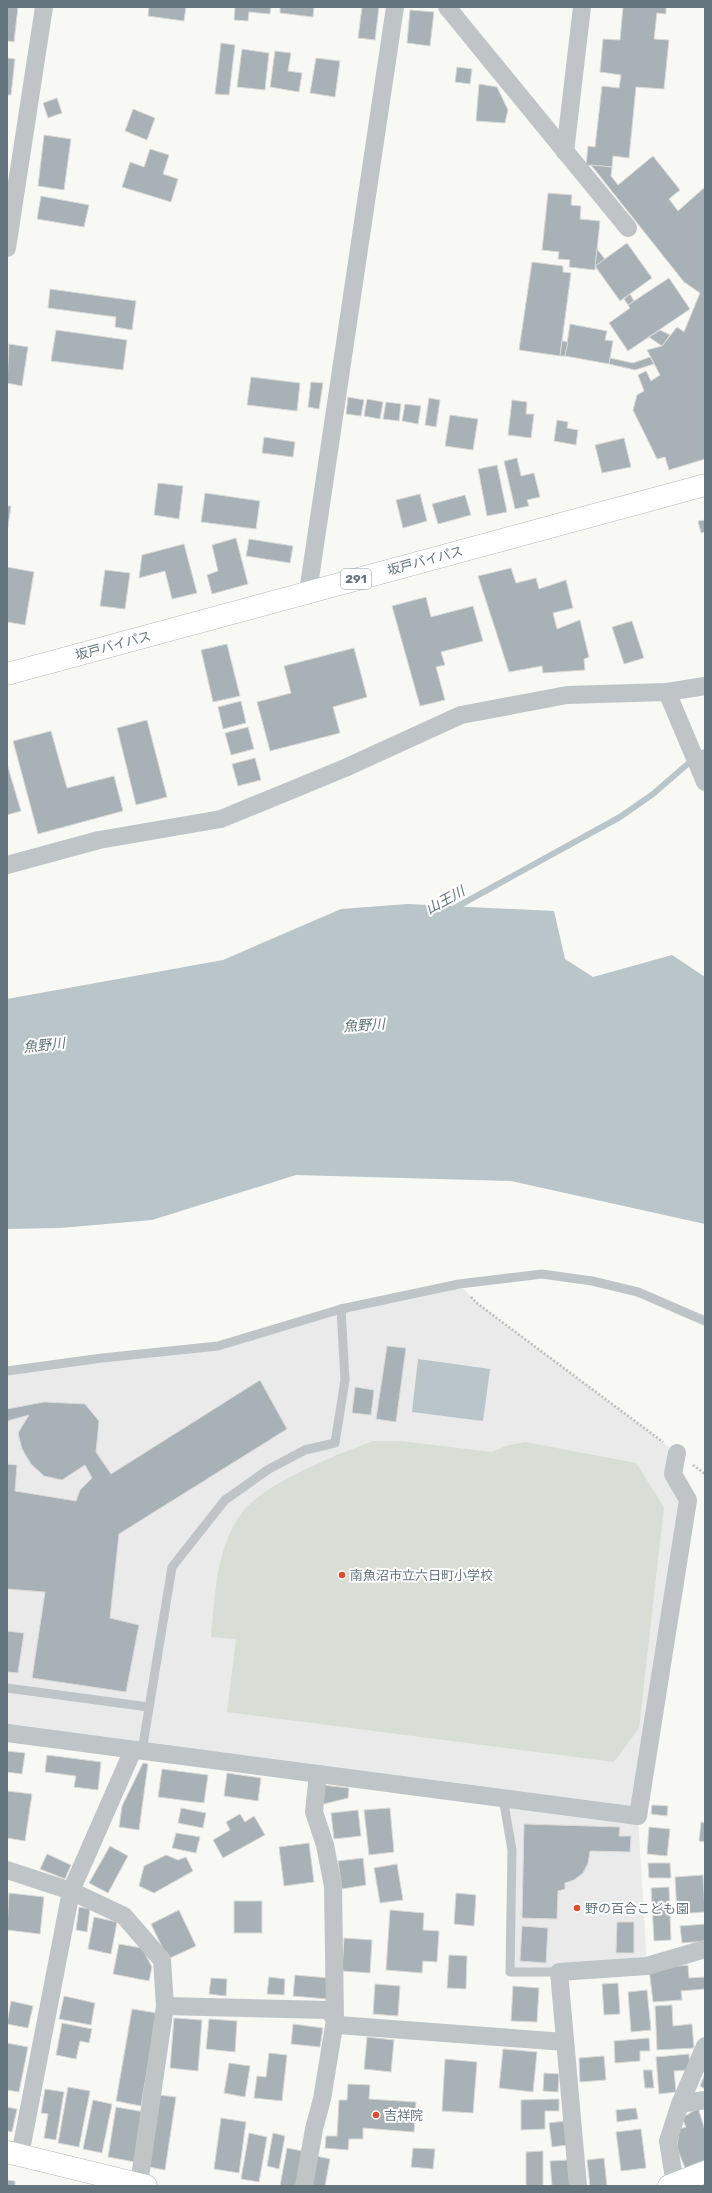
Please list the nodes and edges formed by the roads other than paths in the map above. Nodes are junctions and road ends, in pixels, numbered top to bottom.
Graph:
1 (44, 7) edge
2 (395, 7) edge
3 (447, 7) edge
4 (582, 7) edge
5 (566, 152) junction
6 (628, 228) dead end
7 (7, 248) edge
8 (705, 485) edge
9 (308, 592) junction
10 (7, 674) edge
11 (705, 686) edge
12 (668, 692) junction
13 (705, 782) edge
14 (7, 865) edge
15 (341, 1309) junction
16 (705, 1321) edge
17 (7, 1371) edge
18 (677, 1453) road end
19 (7, 1688) edge
20 (149, 1707) junction
21 (7, 1733) edge
22 (138, 1750) junction
23 (318, 1774) junction
24 (503, 1798) junction
25 (7, 1870) edge
26 (71, 1891) junction
27 (705, 1949) edge
28 (558, 1972) junction
29 (165, 2006) junction
30 (335, 2020) junction
31 (565, 2042) junction
32 (705, 2046) edge
33 (705, 2100) edge
34 (680, 2104) junction
35 (13, 2153) edge
36 (705, 2172) edge
37 (116, 2182) edge
38 (142, 2185) edge
39 (672, 2185) edge
40 (304, 2186) edge
41 (578, 2186) edge

1 - 7 street
2 - 9 street
3 - 5 street
4 - 5 street
5 - 6 street
8 - 9 main road, 坂戸バイパス / 291
9 - 10 main road, 坂戸バイパス / 291
11 - 12 street
12 - 13 street
12 - 14 street
15 - 16 lane
15 - 17 lane
15 - 20 lane
18 - 24 street
19 - 20 lane
20 - 22 lane
21 - 22 street
22 - 23 street
22 - 26 street
23 - 24 street
23 - 30 street
24 - 28 lane
25 - 26 street
26 - 29 street
26 - 35 street
27 - 28 street
28 - 31 street
29 - 30 street
29 - 38 street
30 - 31 street
30 - 40 street
31 - 41 street
32 - 34 street
33 - 34 street
34 - 39 street
35 - 37 main road
36 - 39 main road
37 - 38 main road

